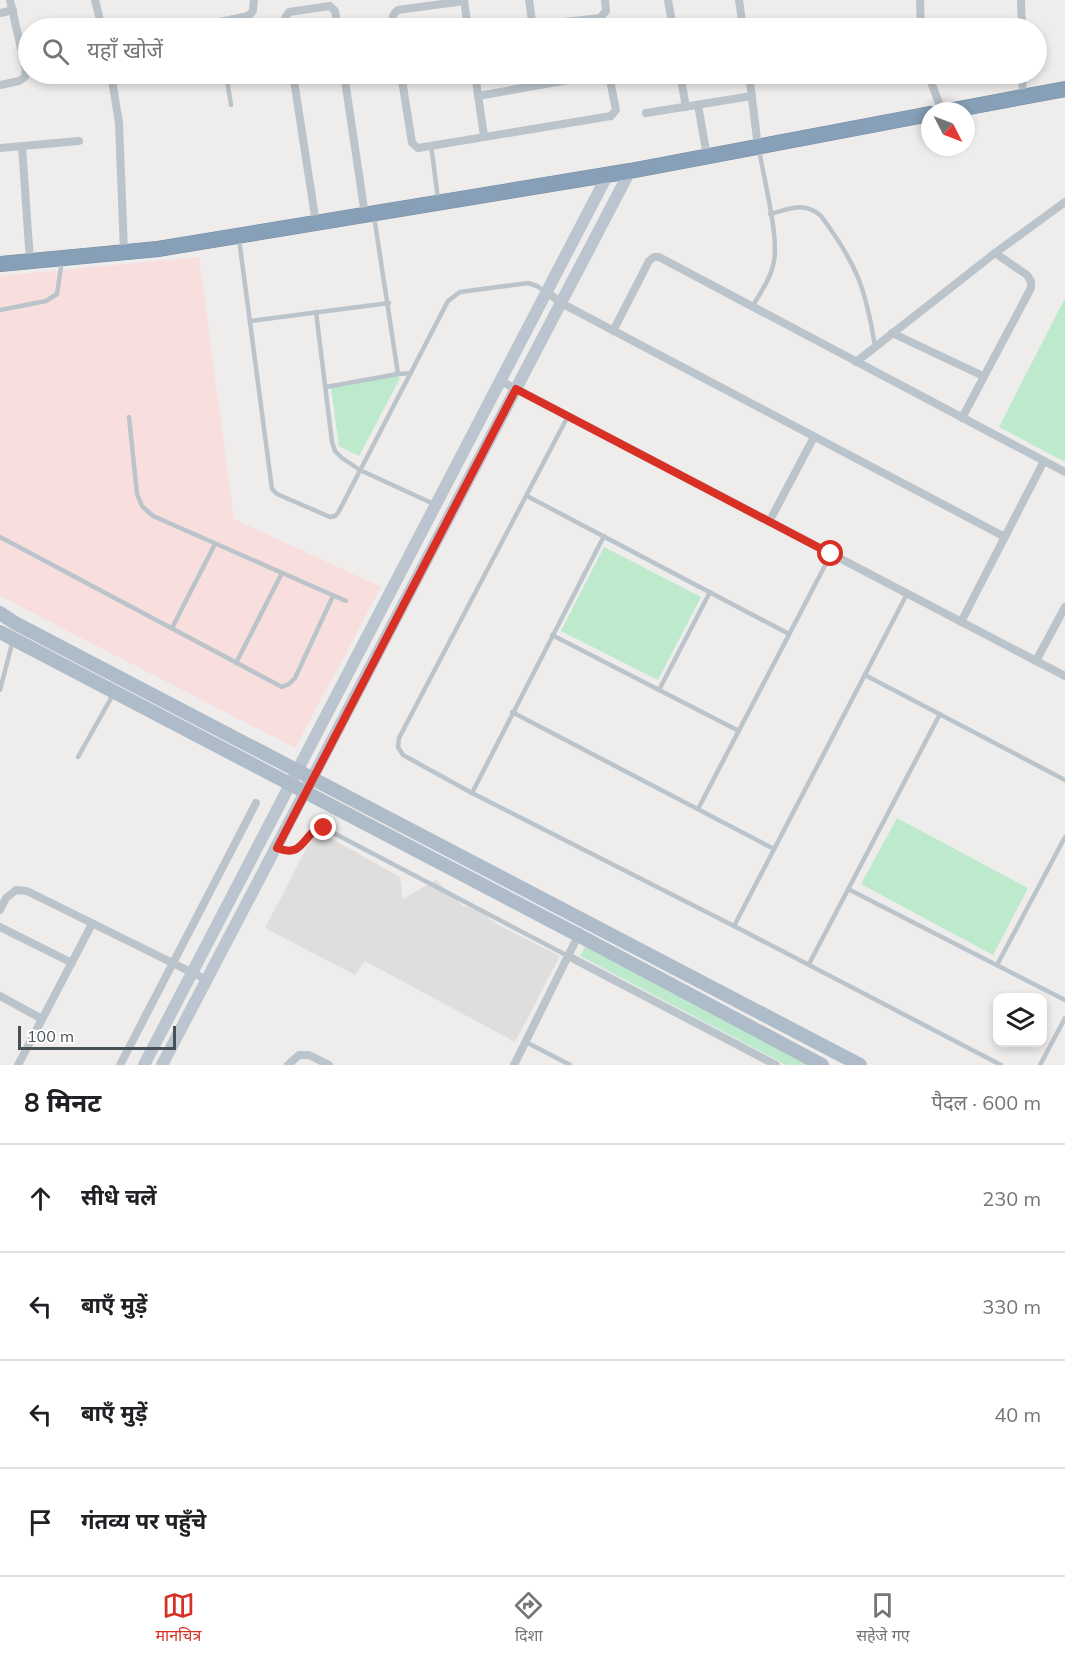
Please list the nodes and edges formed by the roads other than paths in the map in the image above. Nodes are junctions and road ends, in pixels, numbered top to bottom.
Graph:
1 (10, 0) edge
2 (95, 0) edge
3 (254, 0) edge
4 (529, 0) edge
5 (605, 0) edge
6 (668, 0) edge
7 (739, 0) edge
8 (920, 0) edge
9 (1021, 0) edge
10 (464, 1) edge
11 (13, 10) junction
12 (0, 13) edge
13 (100, 18) edge
14 (242, 18) edge
15 (285, 18) edge
16 (336, 18) edge
17 (392, 18) edge
18 (467, 18) edge
19 (532, 18) edge
20 (600, 18) edge
21 (671, 18) edge
22 (742, 18) edge
23 (921, 18) edge
24 (1022, 18) edge
25 (18, 33) edge
26 (18, 81) edge
27 (113, 84) edge
28 (228, 84) edge
29 (295, 84) edge
30 (346, 84) edge
31 (403, 84) edge
32 (476, 84) edge
33 (541, 84) edge
34 (611, 84) edge
35 (682, 84) edge
36 (750, 84) edge
37 (932, 84) edge
38 (1022, 84) edge
39 (0, 85) edge
40 (1065, 89) edge
41 (478, 96) junction
42 (752, 96) junction
43 (1023, 97) junction
44 (939, 102) edge
45 (231, 105) dead end
46 (698, 105) junction
47 (975, 106) edge
48 (686, 107) junction
49 (646, 113) dead end
50 (921, 116) edge
51 (484, 136) junction
52 (80, 141) dead end
53 (431, 145) junction
54 (22, 146) junction
55 (758, 147) junction
56 (0, 148) edge
57 (707, 156) junction
58 (630, 171) junction
59 (608, 174) junction
60 (1065, 202) edge
61 (439, 203) junction
62 (369, 214) junction
63 (770, 214) junction
64 (316, 223) junction
65 (239, 236) junction
66 (124, 252) junction
67 (995, 253) junction
68 (63, 258) junction
69 (30, 261) junction
70 (0, 264) edge
71 (547, 292) junction
72 (389, 303) junction
73 (561, 303) junction
74 (752, 307) junction
75 (0, 309) edge
76 (316, 312) junction
77 (250, 321) junction
78 (613, 331) junction
79 (892, 333) junction
80 (875, 346) junction
81 (856, 362) junction
82 (411, 373) junction
83 (398, 374) junction
84 (983, 376) junction
85 (501, 381) junction
86 (326, 387) junction
87 (516, 389) junction
88 (568, 416) junction
89 (129, 417) dead end
90 (962, 418) junction
91 (814, 437) junction
92 (1044, 461) junction
93 (360, 470) junction
94 (1065, 472) edge
95 (527, 496) junction
96 (437, 506) junction
97 (769, 522) junction
98 (604, 536) junction
99 (1005, 537) junction
100 (1, 540) edge
101 (215, 544) junction
102 (831, 554) junction
103 (282, 573) junction
104 (710, 592) junction
105 (907, 594) junction
106 (333, 596) junction
107 (346, 601) dead end
108 (1065, 607) edge
109 (0, 612) edge
110 (961, 622) junction
111 (172, 628) junction
112 (0, 633) edge
113 (789, 634) junction
114 (552, 635) junction
115 (13, 640) junction
116 (1036, 661) junction
117 (236, 663) junction
118 (865, 675) junction
119 (1065, 676) edge
120 (0, 687) edge
121 (659, 690) junction
122 (114, 693) junction
123 (512, 712) junction
124 (940, 714) junction
125 (738, 731) junction
126 (78, 757) dead end
127 (299, 771) junction
128 (313, 779) junction
129 (1065, 780) edge
130 (292, 785) junction
131 (306, 792) junction
132 (472, 793) junction
133 (256, 803) dead end
134 (698, 809) junction
135 (1065, 837) edge
136 (277, 848) junction
137 (774, 849) junction
138 (848, 889) junction
139 (0, 910) edge
140 (586, 921) junction
141 (92, 924) junction
142 (734, 926) junction
143 (0, 927) edge
144 (579, 935) junction
145 (568, 956) junction
146 (72, 963) junction
147 (174, 964) junction
148 (809, 964) junction
149 (997, 965) junction
150 (193, 973) junction
151 (207, 980) junction
152 (0, 996) edge
153 (1065, 1000) edge
154 (1065, 1018) edge
155 (42, 1019) junction
156 (526, 1042) junction
157 (18, 1065) edge
158 (120, 1065) edge
159 (144, 1065) edge
160 (162, 1065) edge
161 (288, 1065) edge
162 (329, 1065) edge
163 (514, 1065) edge
164 (570, 1065) edge
165 (776, 1065) edge
166 (822, 1065) edge
167 (860, 1065) edge
168 (1001, 1065) edge
169 (1040, 1065) edge

1 - 11 street
2 - 13 street
3 - 14 street
4 - 19 street
5 - 20 street
6 - 21 street
7 - 22 street
8 - 23 street
9 - 24 street
10 - 17 street
10 - 18 street
11 - 12 street
11 - 25 street
15 - 16 street
26 - 39 street
27 - 66 street
28 - 45 lane
29 - 64 street
30 - 62 street
31 - 53 street
32 - 41 street
33 - 41 street
34 - 51 street
35 - 48 street
36 - 42 street
37 - 44 street
38 - 43 street
40 - 43 highway
41 - 51 street
42 - 46 street
42 - 55 street
43 - 47 highway
46 - 48 street
46 - 57 street
48 - 49 street
50 - 55 highway
51 - 53 street
52 - 54 street
53 - 61 lane
54 - 56 street
54 - 69 street
55 - 57 highway
55 - 63 lane
57 - 58 highway
58 - 59 highway
58 - 73 street
59 - 61 highway
59 - 71 street
60 - 67 street
61 - 62 highway
62 - 64 highway
62 - 72 lane
63 - 74 lane
63 - 80 lane
64 - 65 highway
65 - 66 highway
65 - 77 lane
66 - 68 highway
67 - 79 street
67 - 84 street
68 - 69 highway
68 - 75 lane
69 - 70 highway
71 - 73 street
71 - 82 lane
71 - 85 street
72 - 76 lane
72 - 83 lane
73 - 78 street
73 - 87 street
74 - 78 street
74 - 81 street
76 - 77 lane
76 - 86 lane
77 - 93 lane
78 - 91 street
79 - 80 street
79 - 84 street
80 - 81 street
81 - 90 street
82 - 83 lane
82 - 93 lane
83 - 86 lane
84 - 90 street
85 - 87 street
85 - 96 street
86 - 93 lane
87 - 88 street
87 - 128 street
88 - 95 lane
88 - 97 street
89 - 101 lane
90 - 92 street
91 - 97 street
91 - 99 street
92 - 94 street
92 - 99 street
93 - 96 lane
95 - 98 lane
95 - 132 lane
96 - 127 street
97 - 102 street
98 - 104 lane
98 - 114 lane
99 - 110 street
100 - 111 lane
101 - 103 lane
101 - 111 lane
102 - 105 street
102 - 113 lane
103 - 106 lane
103 - 117 lane
104 - 113 lane
104 - 121 lane
105 - 110 street
105 - 118 lane
106 - 107 lane
106 - 117 lane
108 - 116 street
109 - 127 main road
110 - 116 street
111 - 117 lane
112 - 115 main road
113 - 125 lane
114 - 121 lane
114 - 123 lane
115 - 120 lane
115 - 122 main road
116 - 119 street
118 - 124 lane
118 - 137 lane
121 - 125 lane
122 - 126 lane
122 - 130 main road
123 - 132 lane
123 - 134 lane
124 - 129 lane
124 - 138 lane
125 - 134 lane
127 - 128 main road
127 - 130 street
128 - 131 street
128 - 140 main road
130 - 131 main road
130 - 150 street
131 - 136 street
131 - 144 main road
132 - 142 lane
133 - 147 street
134 - 137 lane
135 - 149 lane
136 - 145 lane
136 - 151 street
137 - 142 lane
138 - 148 lane
138 - 149 lane
139 - 141 street
140 - 144 street
140 - 167 main road
141 - 146 street
141 - 147 street
142 - 148 lane
143 - 146 street
144 - 145 street
144 - 166 main road
145 - 156 street
145 - 165 street
146 - 155 street
147 - 150 street
147 - 158 street
148 - 168 lane
149 - 153 lane
150 - 151 street
150 - 159 street
151 - 160 street
152 - 155 street
154 - 169 lane
155 - 157 street
156 - 163 street
156 - 164 lane
161 - 162 street

